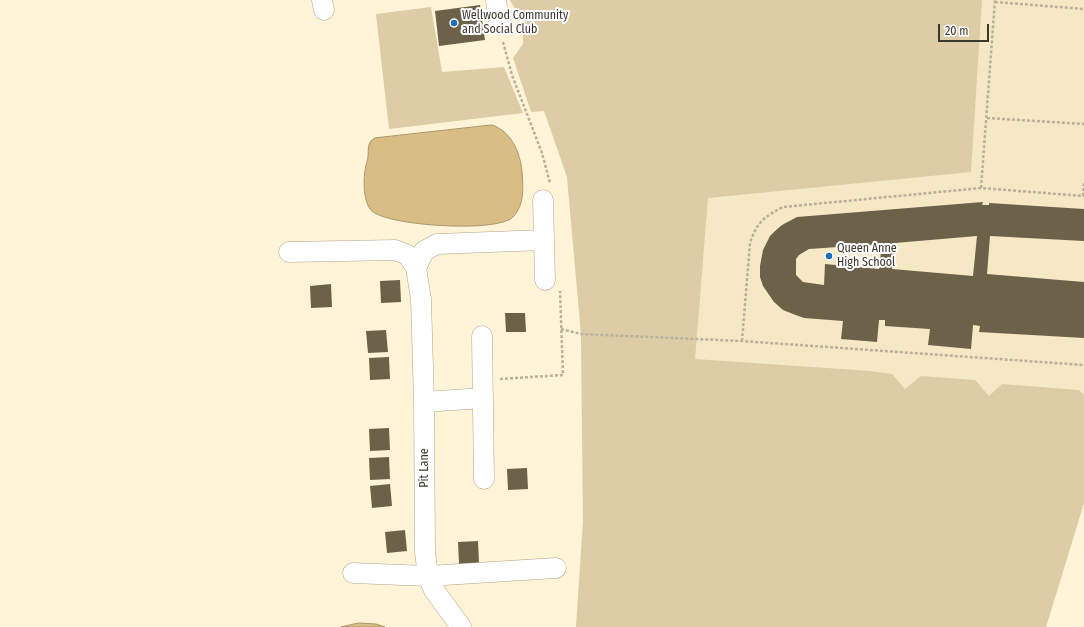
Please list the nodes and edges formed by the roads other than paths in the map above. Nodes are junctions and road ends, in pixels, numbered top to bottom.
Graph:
1 (496, 0) edge
2 (499, 24) dead end
3 (543, 200) dead end
4 (544, 240) junction
5 (289, 252) dead end
6 (416, 268) junction
7 (545, 280) dead end
8 (482, 336) dead end
9 (483, 398) junction
10 (424, 402) junction
11 (484, 479) dead end
12 (556, 568) dead end
13 (353, 574) dead end
14 (428, 576) junction
15 (461, 627) edge

1 - 2 street
3 - 4 street
4 - 6 street
4 - 7 street
5 - 6 street
6 - 10 street, Pit Lane
8 - 9 street
9 - 10 street
9 - 11 street
10 - 14 street, Pit Lane
12 - 14 street
13 - 14 street
14 - 15 street, Pit Lane

